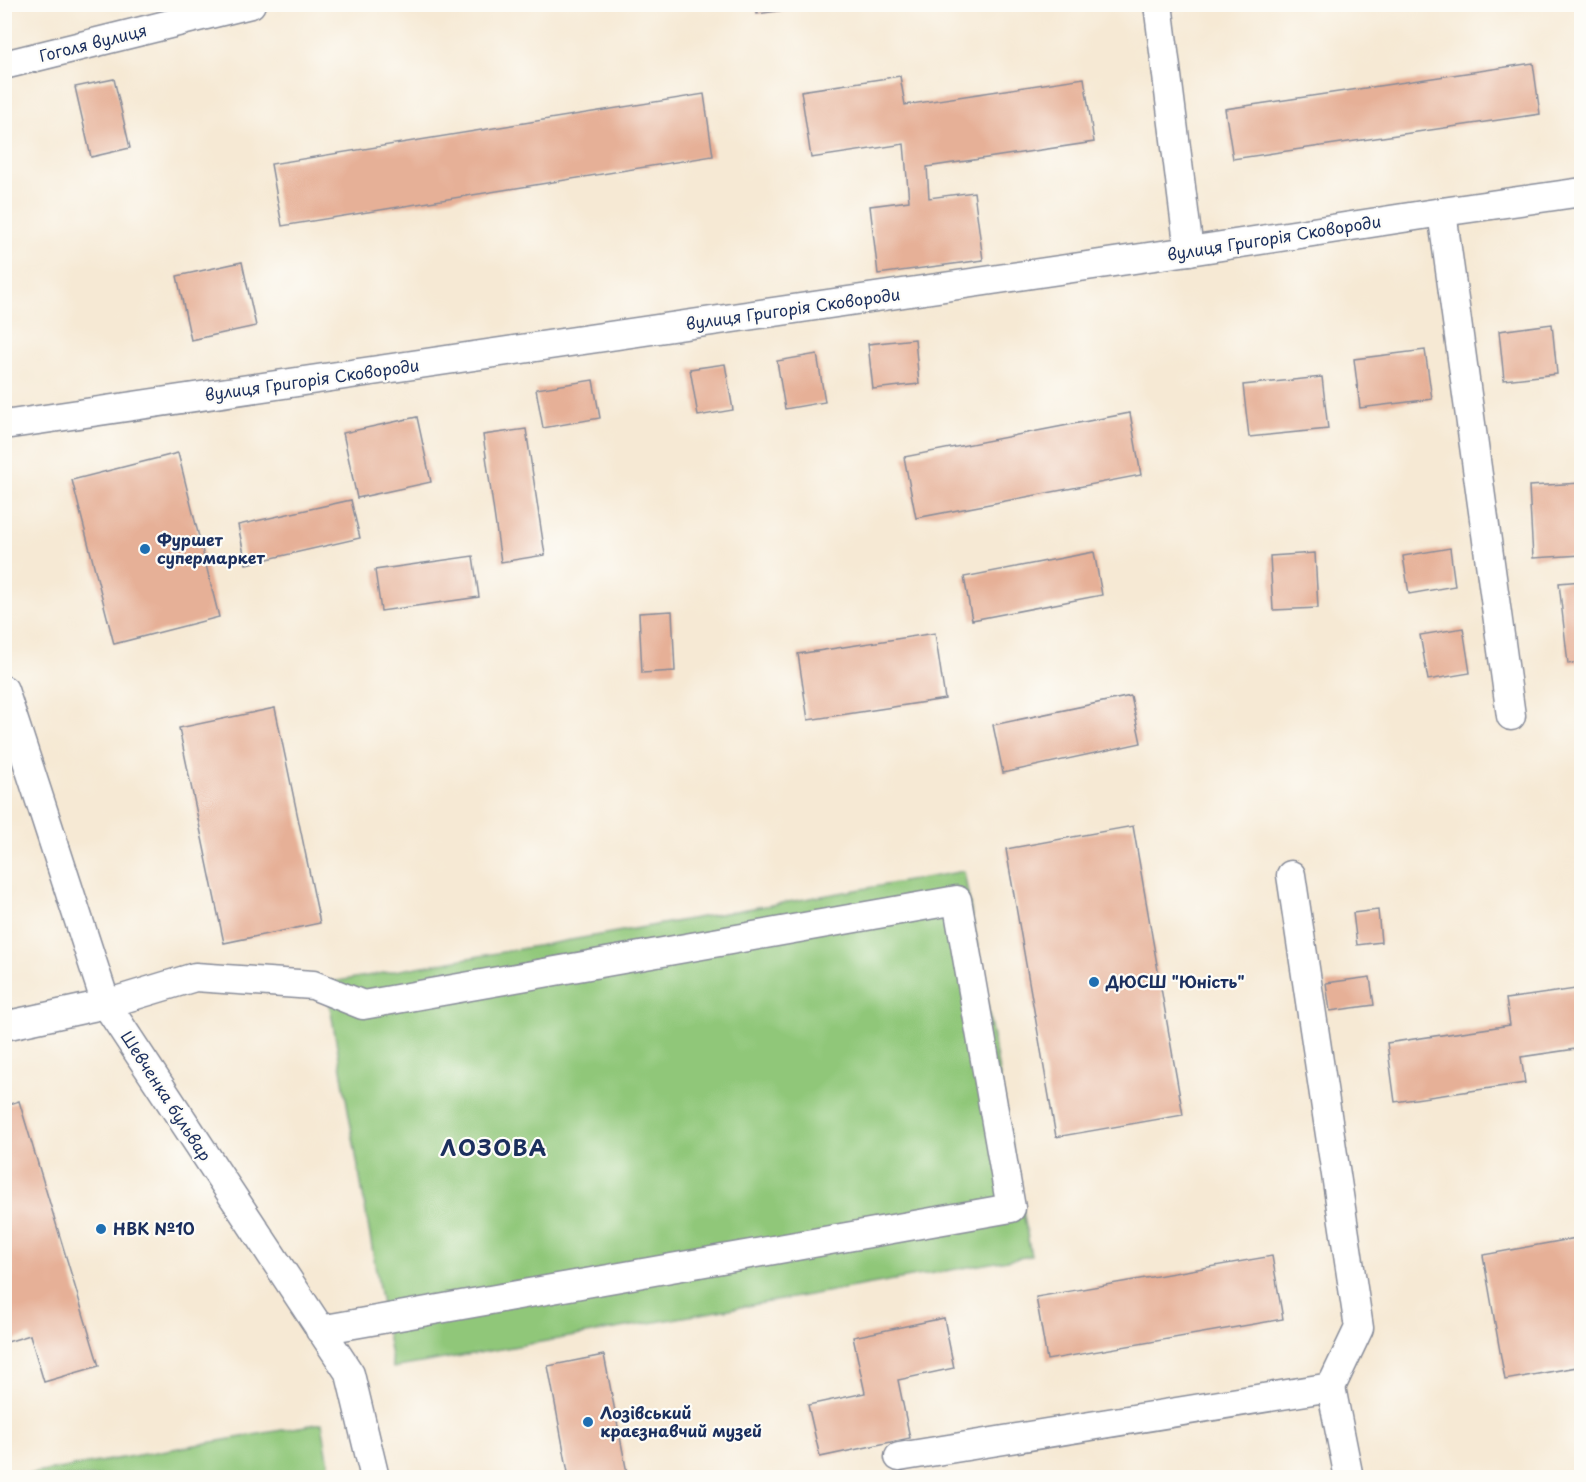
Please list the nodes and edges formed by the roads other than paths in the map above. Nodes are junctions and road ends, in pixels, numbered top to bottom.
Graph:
1 (251, 4) edge
2 (1158, 4) edge
3 (4, 65) edge
4 (1581, 192) edge
5 (1442, 212) junction
6 (1189, 251) junction
7 (4, 424) edge
8 (4, 690) edge
9 (1511, 716) dead end
10 (1291, 875) dead end
11 (106, 1004) junction
12 (4, 1026) edge
13 (320, 1330) junction
14 (1331, 1387) junction
15 (899, 1456) dead end
16 (375, 1478) edge
17 (1349, 1478) edge

1 - 3 street, Гоголя вулиця
2 - 6 street
4 - 5 street, вулиця Григорія Сковороди
5 - 6 street, вулиця Григорія Сковороди
5 - 9 street
6 - 7 street, вулиця Григорія Сковороди
8 - 11 street, Шевченка бульвар
10 - 14 street
11 - 12 street
11 - 13 street, Шевченка бульвар
11 - 13 street
13 - 16 street, Шевченка бульвар
14 - 15 street
14 - 17 street

